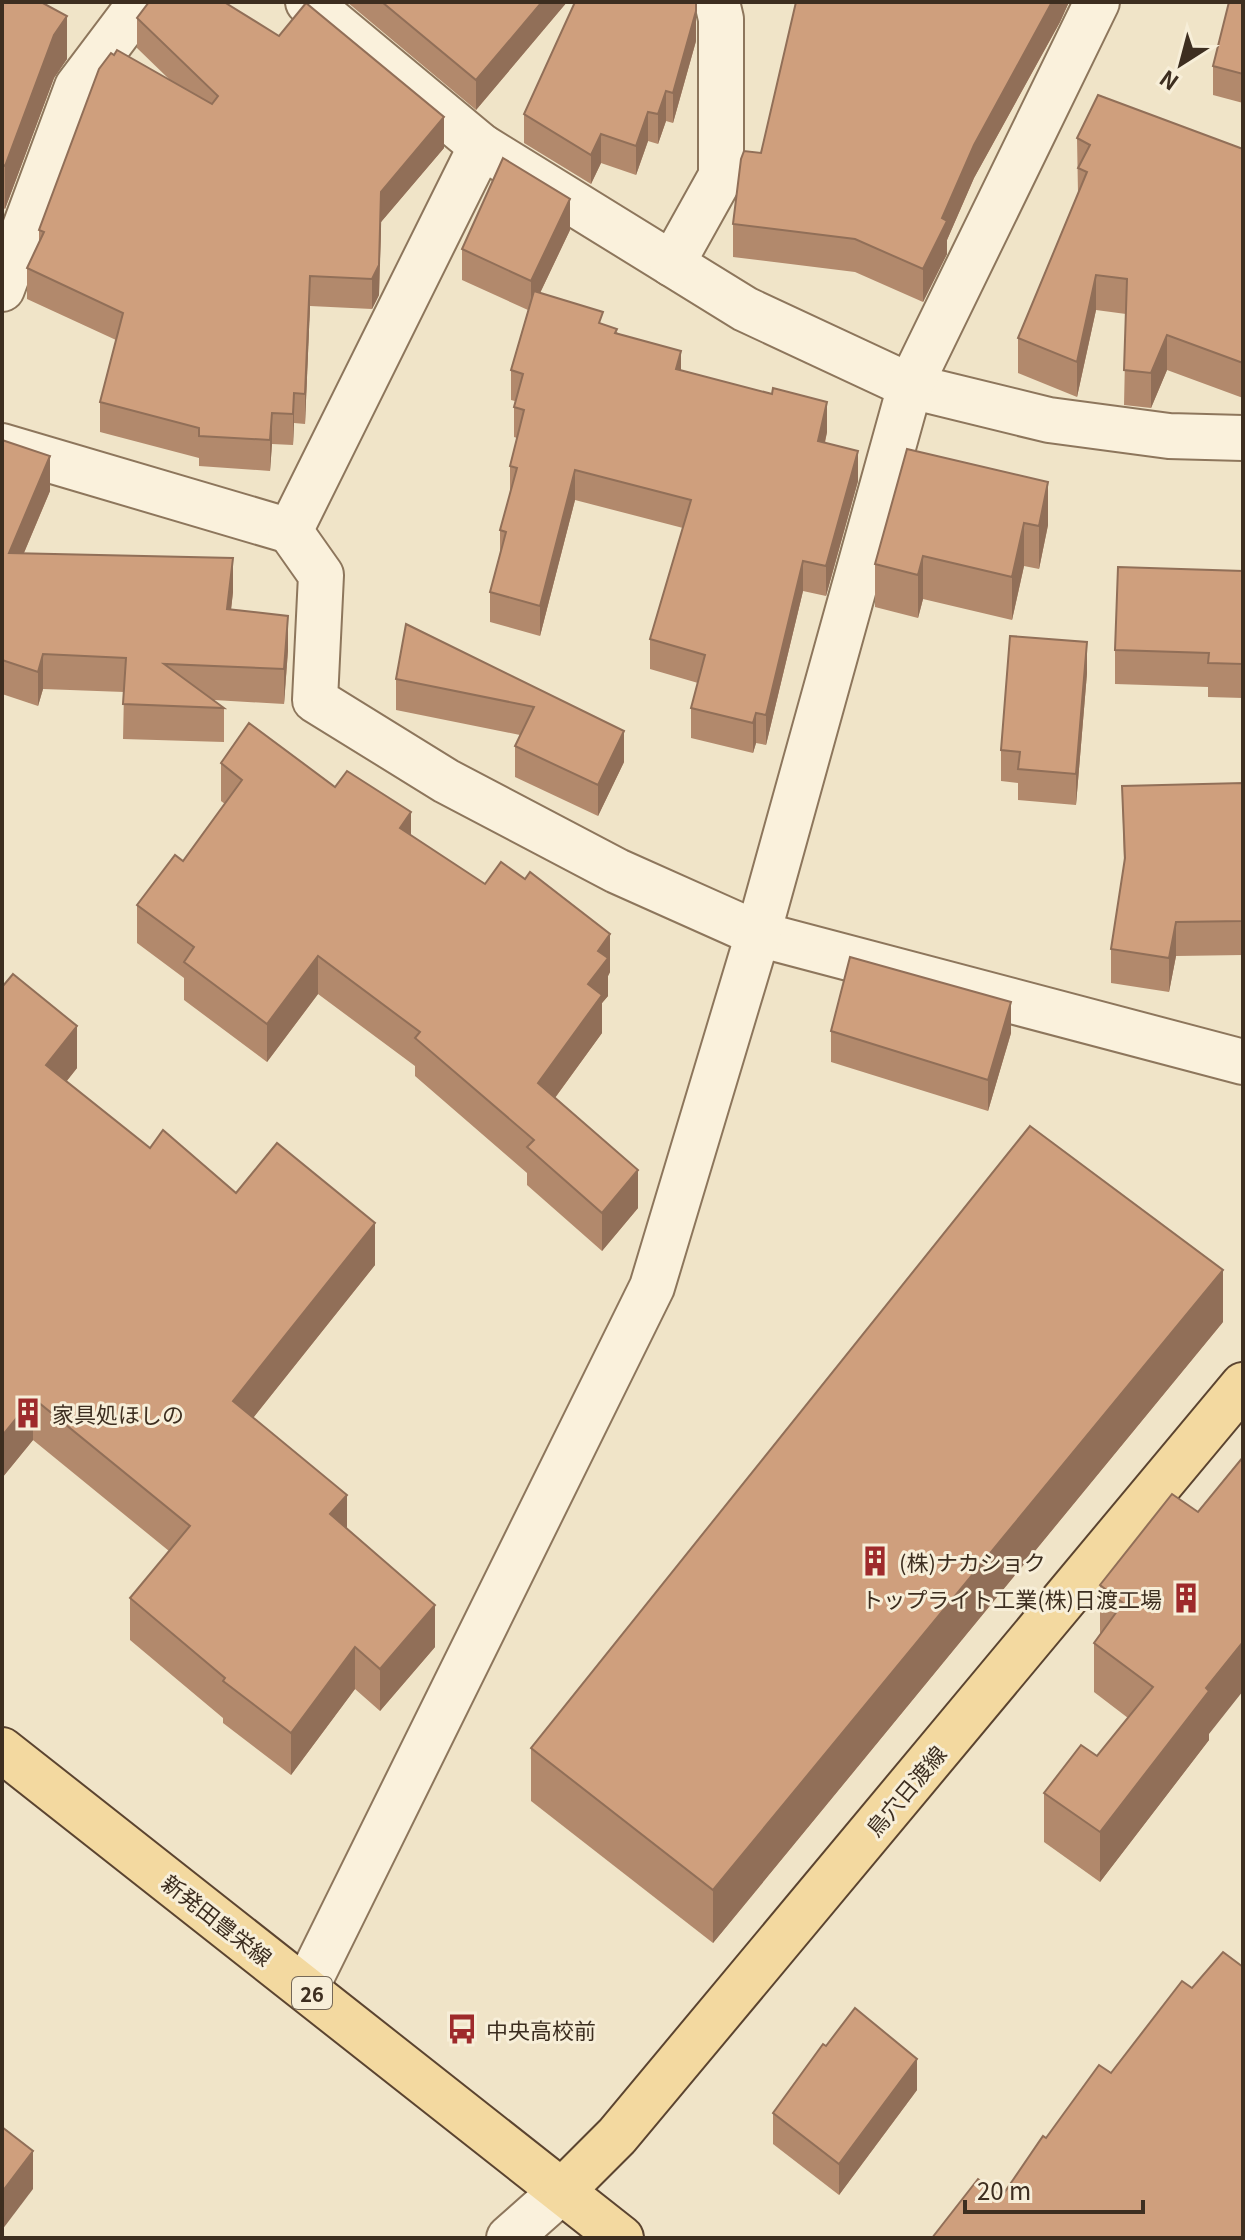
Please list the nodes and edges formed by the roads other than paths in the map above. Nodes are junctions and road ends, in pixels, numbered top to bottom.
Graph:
1 (141, 2) edge
2 (308, 2) edge
3 (717, 2) edge
4 (1097, 2) edge
5 (481, 146) junction
6 (672, 264) junction
7 (2, 289) edge
8 (910, 386) junction
9 (1243, 438) edge
10 (2, 446) edge
11 (290, 531) junction
12 (758, 934) junction
13 (1243, 1062) edge
14 (1243, 1385) edge
15 (2, 1750) edge
16 (306, 1988) junction
17 (562, 2191) junction
18 (509, 2238) edge
19 (621, 2238) edge

1 - 7 street
2 - 5 street
3 - 6 street
4 - 8 street
5 - 6 street
5 - 11 street
6 - 8 street
8 - 9 street
8 - 12 street
10 - 11 street
11 - 12 street
12 - 13 street
12 - 16 street
14 - 17 main road, 鳥穴日渡線
15 - 16 main road, 新発田豊栄線 / 26
16 - 17 main road, 新発田豊栄線 / 26
17 - 18 street
17 - 19 main road, 新発田豊栄線 / 26

